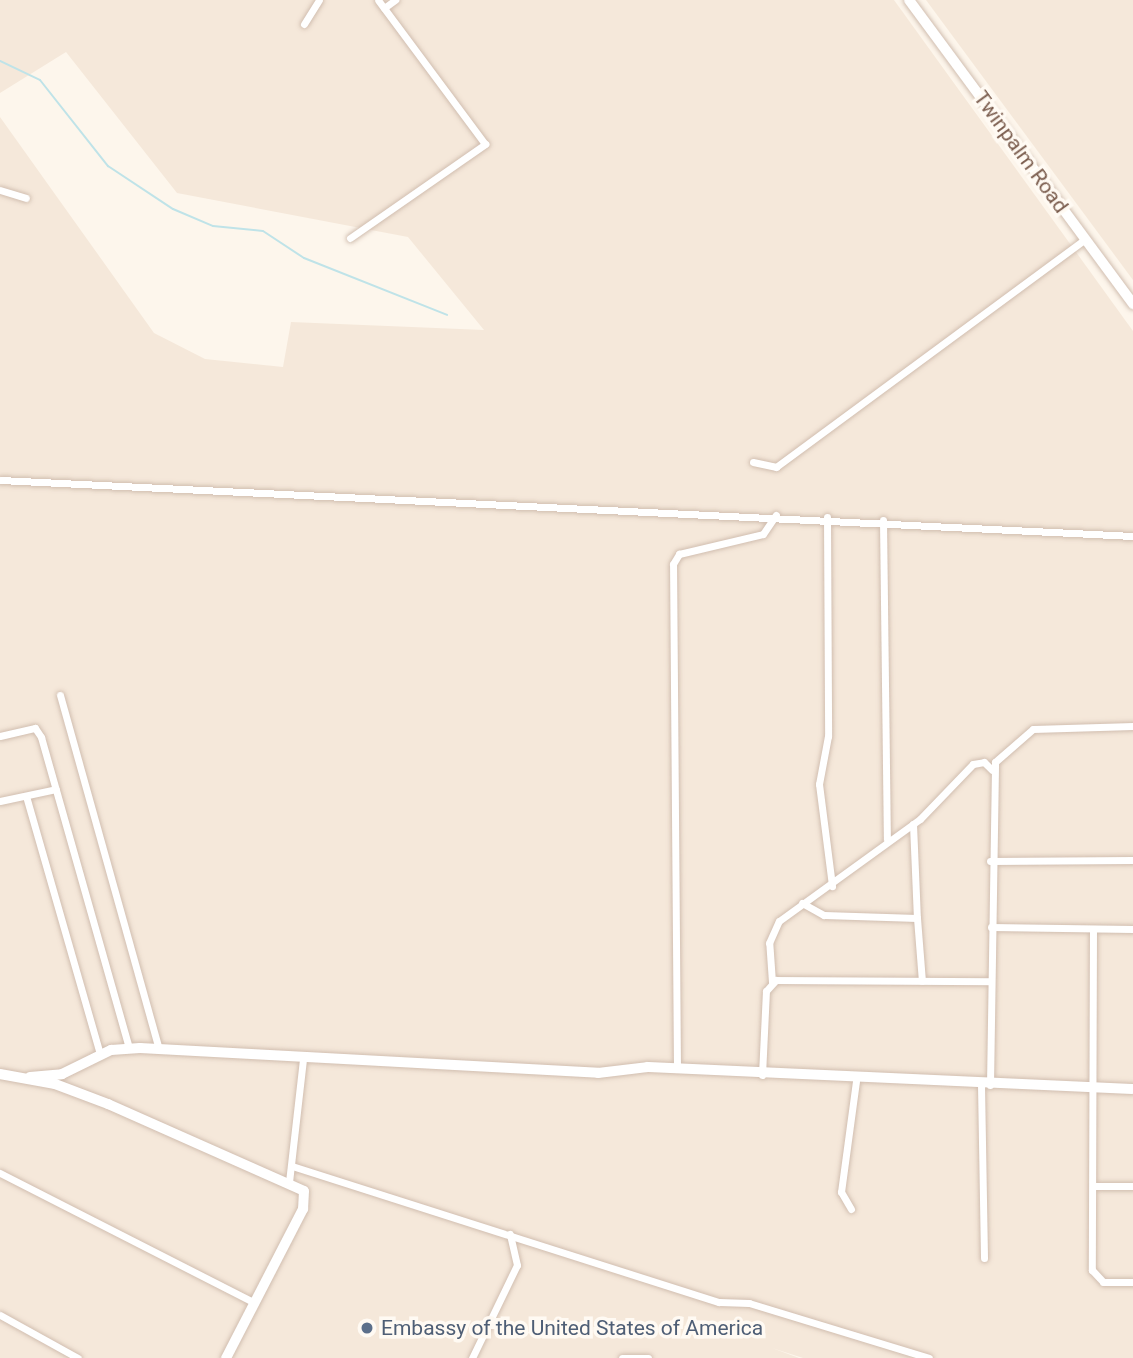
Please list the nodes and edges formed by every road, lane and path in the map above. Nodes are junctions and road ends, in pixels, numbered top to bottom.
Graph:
1 (319, 0) edge
2 (378, 0) edge
3 (395, 0) edge
4 (909, 0) edge
5 (384, 8) junction
6 (304, 24) dead end
7 (0, 190) edge
8 (26, 198) dead end
9 (351, 238) dead end
10 (1084, 239) junction
11 (1133, 304) edge
12 (753, 462) dead end
13 (0, 480) edge
14 (776, 515) junction
15 (827, 517) junction
16 (883, 520) junction
17 (1133, 536) edge
18 (61, 695) dead end
19 (1133, 726) edge
20 (0, 736) edge
21 (992, 770) junction
22 (56, 789) junction
23 (26, 796) junction
24 (0, 801) edge
25 (913, 824) junction
26 (887, 839) junction
27 (1133, 860) edge
28 (990, 861) junction
29 (832, 886) junction
30 (802, 903) junction
31 (917, 918) junction
32 (991, 928) junction
33 (1093, 929) junction
34 (1133, 929) edge
35 (922, 981) junction
36 (990, 981) junction
37 (772, 982) junction
38 (129, 1049) junction
39 (159, 1049) junction
40 (100, 1054) junction
41 (303, 1060) junction
42 (677, 1069) junction
43 (66, 1071) junction
44 (0, 1074) edge
45 (762, 1076) junction
46 (30, 1077) junction
47 (856, 1081) junction
48 (986, 1085) junction
49 (68, 1088) junction
50 (1133, 1089) edge
51 (1095, 1090) junction
52 (292, 1167) junction
53 (0, 1172) edge
54 (289, 1182) junction
55 (1096, 1186) junction
56 (1133, 1186) edge
57 (852, 1209) dead end
58 (510, 1234) junction
59 (984, 1258) dead end
60 (1133, 1282) edge
61 (255, 1303) junction
62 (0, 1315) edge
63 (78, 1358) edge
64 (226, 1358) edge
65 (472, 1358) edge
66 (622, 1358) edge
67 (648, 1358) edge
68 (929, 1358) edge

1 - 6 street
2 - 5 street
3 - 5 street
4 - 10 street, Twinpalm Road
5 - 9 street
7 - 8 street
10 - 11 street, Twinpalm Road
10 - 12 street
13 - 14 street
14 - 15 street
14 - 42 street
15 - 16 street
15 - 29 street
16 - 17 street
16 - 26 street
18 - 39 street
19 - 21 street
20 - 22 street
21 - 25 street
21 - 28 street
22 - 23 street
22 - 38 street
23 - 24 street
23 - 40 street
25 - 26 street
25 - 31 street
26 - 29 street
27 - 28 street
28 - 32 street
29 - 30 street
30 - 31 street
30 - 37 street
31 - 35 street
32 - 33 street
32 - 36 street
33 - 34 street
33 - 51 street
35 - 36 street
35 - 37 street
36 - 48 street
37 - 45 street
38 - 39 street
38 - 40 street
39 - 41 street
40 - 43 street
41 - 42 street
41 - 52 street
42 - 45 street
43 - 46 street
43 - 49 street
44 - 46 street
45 - 47 street
46 - 49 street
47 - 48 street
47 - 57 street
48 - 51 street
48 - 59 street
49 - 54 street
50 - 51 street
51 - 55 street
52 - 54 street
52 - 58 street
53 - 61 street
54 - 61 street
55 - 56 street
55 - 60 street
58 - 65 street
58 - 68 street
61 - 64 street
62 - 63 street
66 - 67 street

